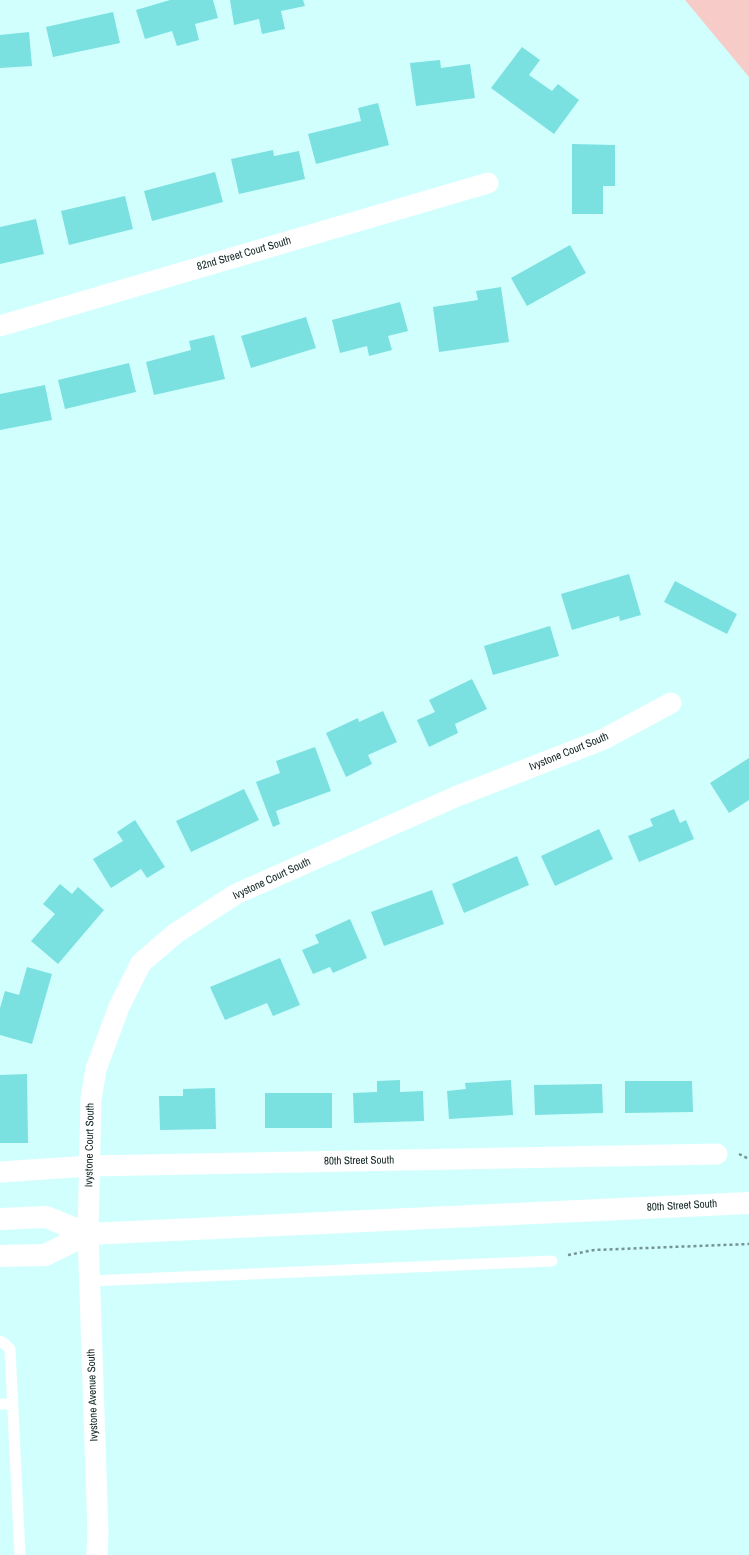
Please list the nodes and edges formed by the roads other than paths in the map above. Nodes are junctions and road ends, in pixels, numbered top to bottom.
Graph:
1 (488, 182) dead end
2 (0, 326) edge
3 (671, 703) dead end
4 (717, 1154) dead end
5 (90, 1166) junction
6 (0, 1172) edge
7 (749, 1203) edge
8 (0, 1219) edge
9 (88, 1234) junction
10 (0, 1256) edge
11 (552, 1261) road end
12 (90, 1281) junction
13 (0, 1341) edge
14 (0, 1404) edge
15 (12, 1404) junction
16 (20, 1555) edge
17 (96, 1555) edge

1 - 2 street, 82nd Street Court South
3 - 5 street, Ivystone Court South
4 - 5 street, 80th Street South
5 - 6 street, 80th Street South
5 - 9 street, Ivystone Court South
7 - 9 main road, 80th Street South
8 - 9 main road, 80th Street South
9 - 10 main road, 80th Street South
9 - 12 street, Ivystone Avenue South
11 - 12 lane
12 - 17 street, Ivystone Avenue South
13 - 15 lane
14 - 15 lane
15 - 16 lane

